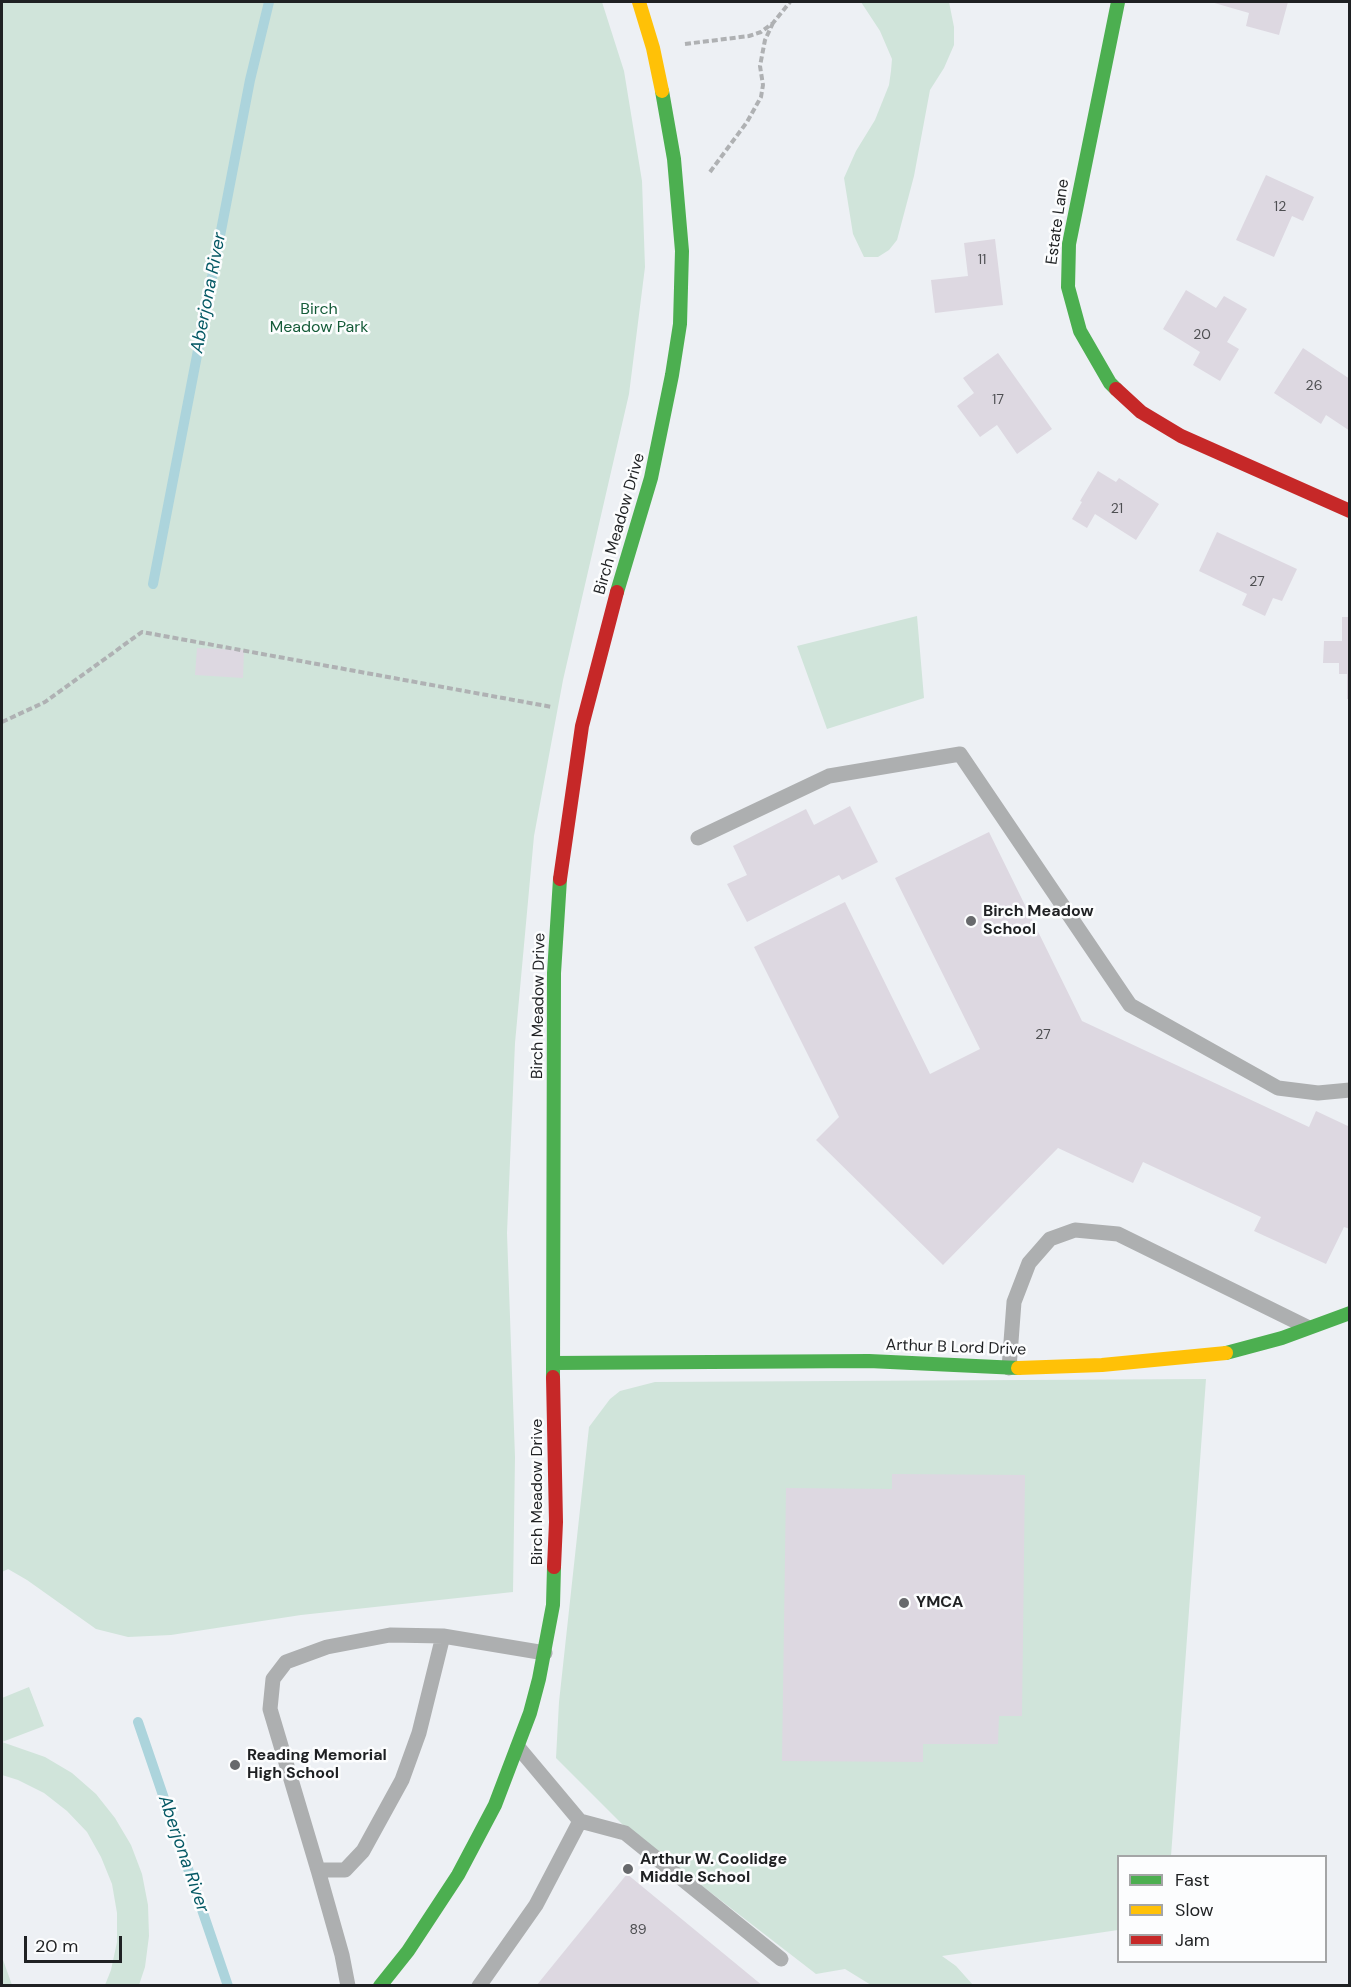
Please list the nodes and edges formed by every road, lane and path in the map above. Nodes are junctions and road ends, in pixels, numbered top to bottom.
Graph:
1 (639, 2) edge
2 (790, 2) edge
3 (1118, 2) edge
4 (773, 24) junction
5 (653, 48) junction
6 (705, 179) dead end
7 (1350, 511) edge
8 (585, 713) junction
9 (2, 722) edge
10 (698, 838) dead end
11 (1350, 1090) edge
12 (1350, 1313) edge
13 (1310, 1328) junction
14 (553, 1363) junction
15 (1009, 1368) junction
16 (443, 1636) junction
17 (545, 1653) junction
18 (518, 1747) junction
19 (580, 1821) junction
20 (318, 1870) junction
21 (781, 1959) dead end
22 (348, 1986) edge
23 (380, 1986) edge
24 (479, 1986) edge

1 - 5 street, Birch Meadow Drive
2 - 4 path
3 - 7 street, Estate Lane
4 - 5 path
4 - 6 path
5 - 8 street, Birch Meadow Drive
8 - 9 path
8 - 14 street, Birch Meadow Drive
10 - 11 lane
12 - 13 street, Arthur B Lord Drive
13 - 15 street, Arthur B Lord Drive
13 - 15 lane
14 - 15 street, Arthur B Lord Drive
14 - 17 street, Birch Meadow Drive
16 - 17 lane
16 - 20 lane
16 - 20 lane
17 - 18 street, Birch Meadow Drive
18 - 19 lane
18 - 23 street, Birch Meadow Drive
19 - 21 lane
19 - 24 lane
20 - 22 lane

